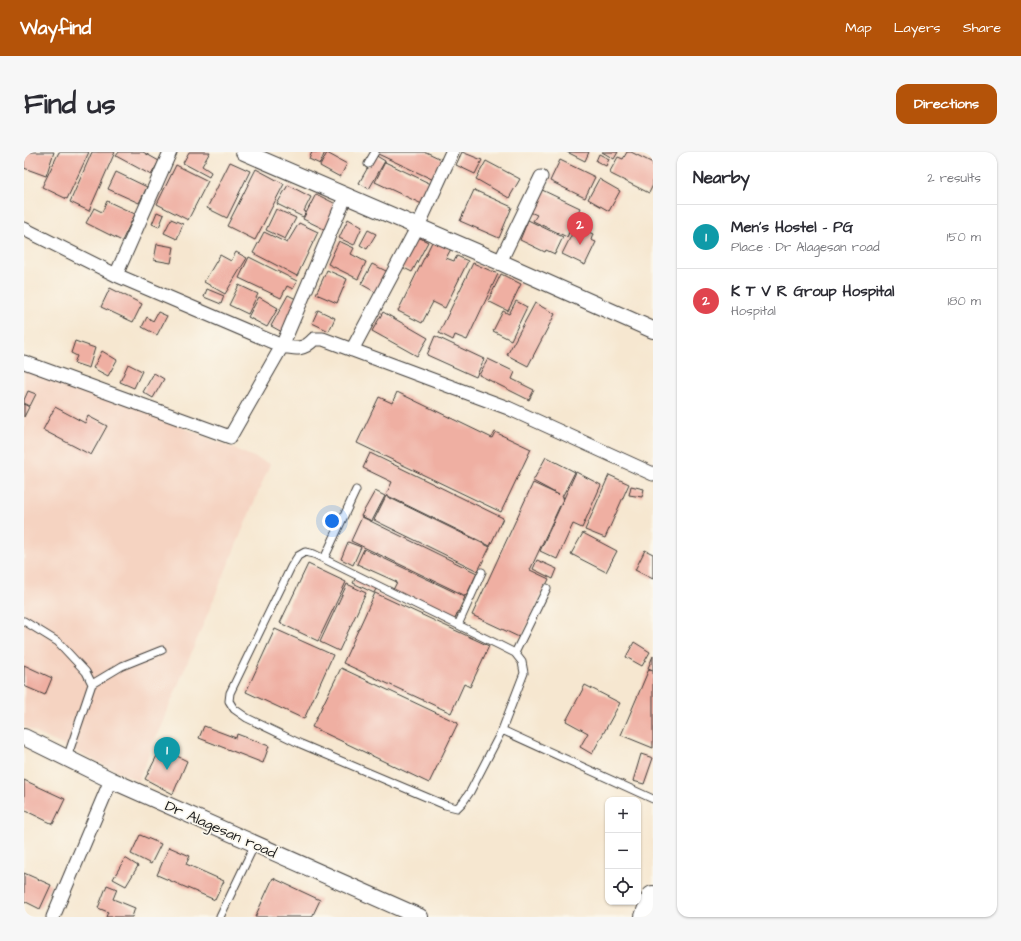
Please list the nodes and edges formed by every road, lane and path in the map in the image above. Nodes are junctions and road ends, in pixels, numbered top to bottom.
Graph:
1 (170, 152) edge
2 (244, 152) edge
3 (375, 152) edge
4 (452, 152) edge
5 (368, 164) dead end
6 (541, 177) dead end
7 (346, 195) junction
8 (418, 226) junction
9 (24, 229) edge
10 (500, 262) junction
11 (116, 275) junction
12 (653, 330) edge
13 (282, 346) junction
14 (352, 350) junction
15 (24, 362) edge
16 (653, 474) edge
17 (356, 490) dead end
18 (324, 559) junction
19 (482, 572) dead end
20 (547, 588) dead end
21 (24, 621) edge
22 (458, 625) junction
23 (162, 650) dead end
24 (515, 653) junction
25 (92, 684) junction
26 (502, 730) junction
27 (24, 737) edge
28 (67, 758) junction
29 (110, 780) junction
30 (653, 799) edge
31 (255, 844) junction
32 (653, 897) edge
33 (413, 916) edge
34 (53, 917) edge
35 (220, 917) edge
36 (646, 917) edge

1 - 11 street
2 - 7 street
3 - 5 lane
4 - 8 street
6 - 10 street
7 - 8 street
7 - 13 street
8 - 10 street
8 - 14 street
9 - 11 street
10 - 12 street
11 - 13 street
13 - 14 street
13 - 15 street
14 - 16 street
17 - 18 lane
18 - 22 lane
18 - 26 lane
19 - 22 lane
20 - 24 lane
21 - 25 lane
22 - 24 lane
23 - 25 lane
24 - 26 lane
25 - 28 lane
26 - 30 lane
27 - 28 street, Dr Alagesan road
28 - 29 street, Dr Alagesan road
29 - 31 street, Dr Alagesan road
29 - 34 street
31 - 33 street, Dr Alagesan road
31 - 35 lane
32 - 36 highway

